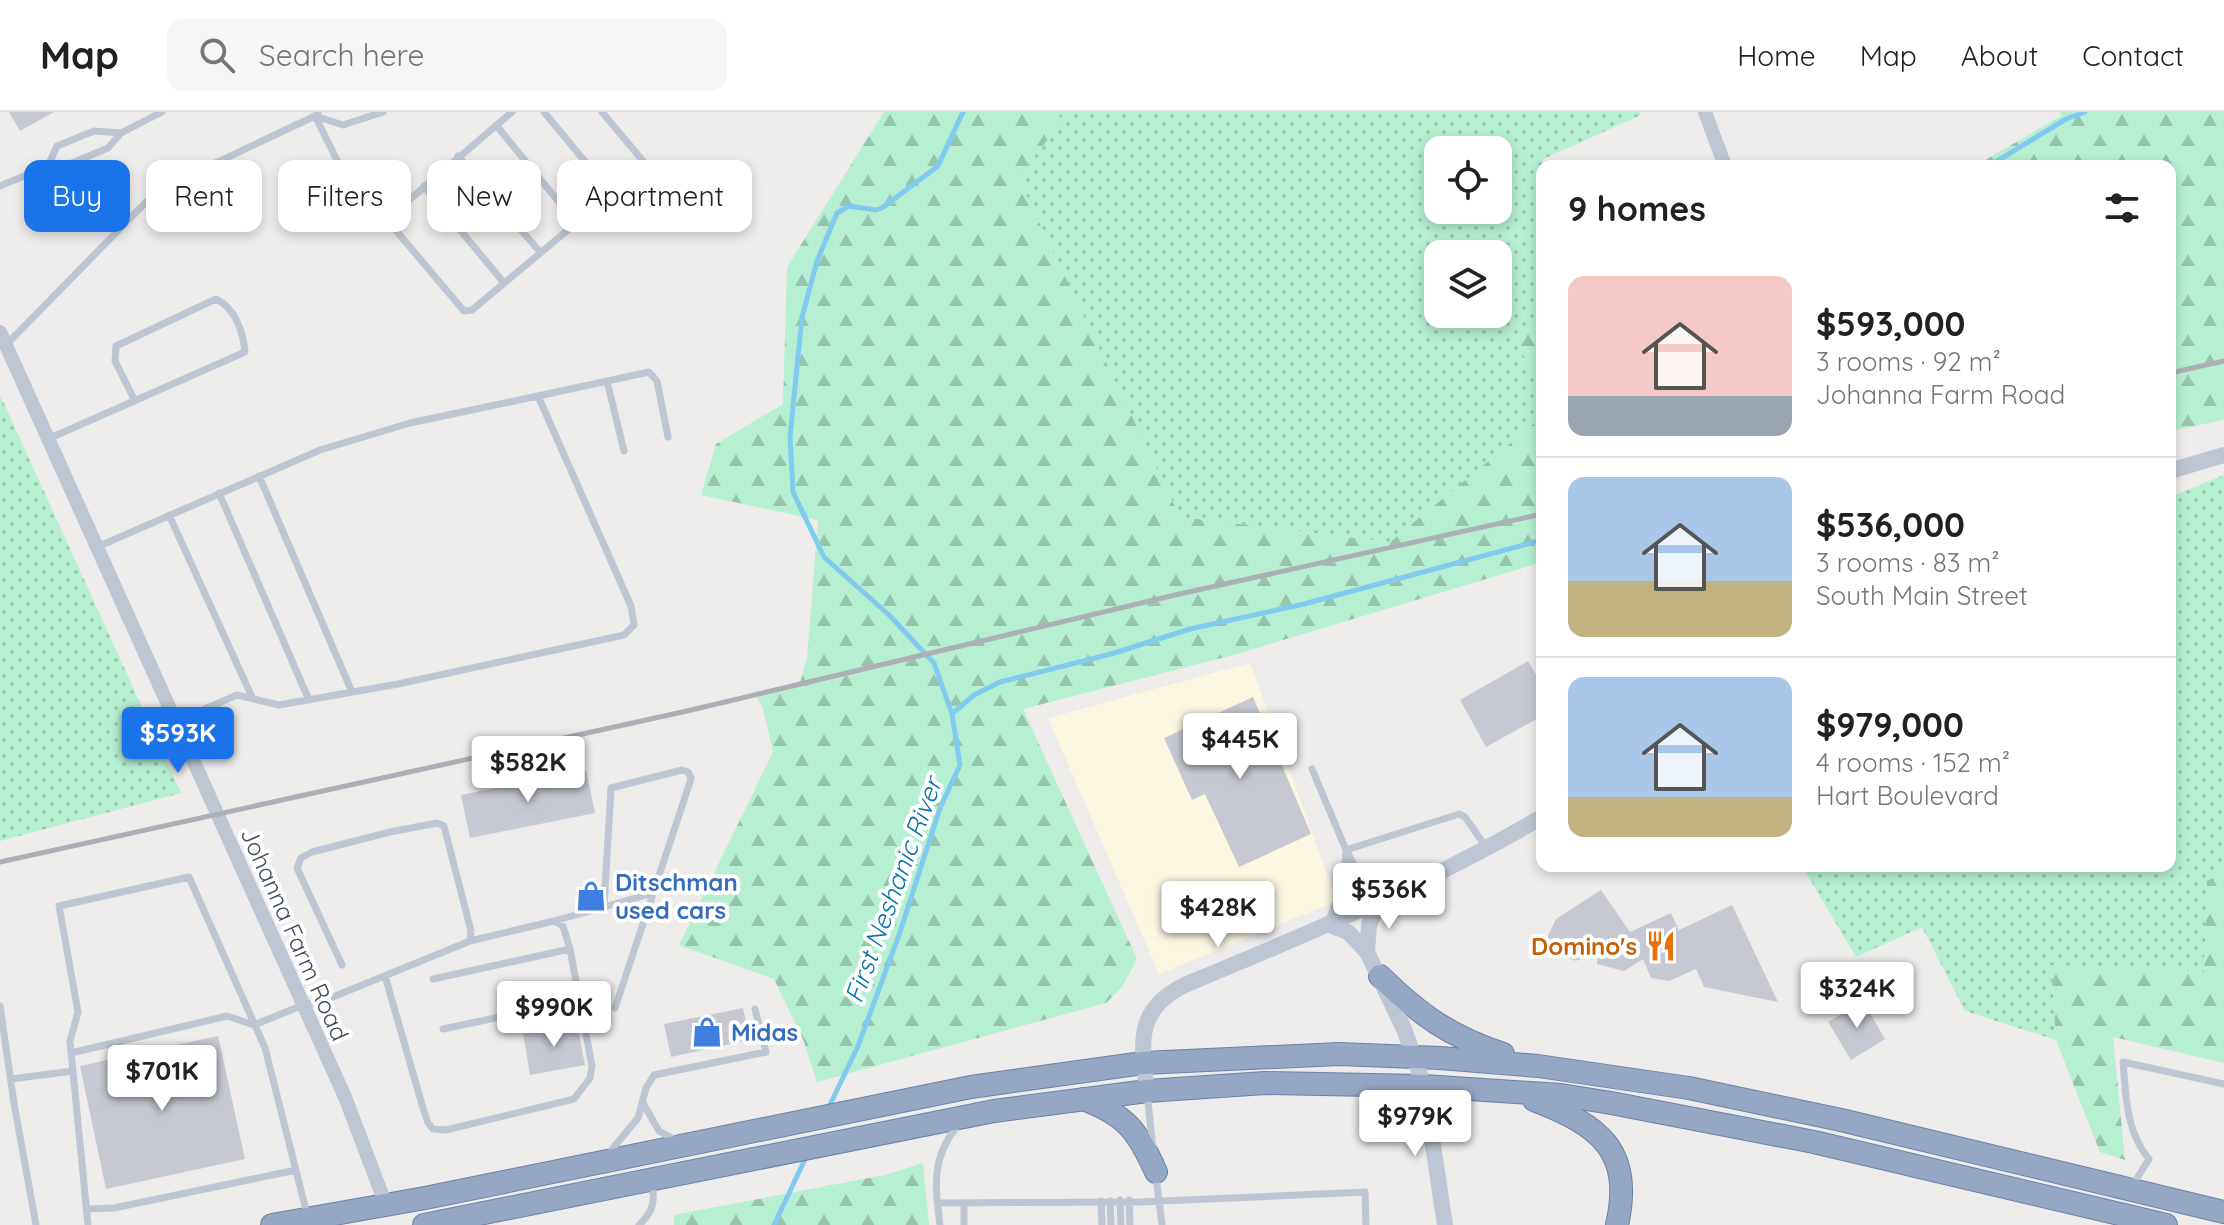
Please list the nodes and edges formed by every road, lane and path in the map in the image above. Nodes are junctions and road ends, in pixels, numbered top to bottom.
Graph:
1 (162, 112) edge
2 (383, 112) edge
3 (512, 112) edge
4 (544, 112) edge
5 (602, 112) edge
6 (1705, 112) edge
7 (316, 114) edge
8 (496, 125) junction
9 (121, 133) junction
10 (458, 156) junction
11 (51, 160) edge
12 (79, 160) edge
13 (337, 160) edge
14 (584, 160) edge
15 (642, 160) edge
16 (1723, 160) edge
17 (24, 176) edge
18 (0, 186) edge
19 (424, 186) junction
20 (411, 198) edge
21 (557, 200) edge
22 (398, 232) edge
23 (565, 232) edge
24 (540, 252) junction
25 (504, 283) junction
26 (3, 339) edge
27 (607, 381) junction
28 (538, 396) junction
29 (135, 401) junction
30 (668, 437) dead end
31 (48, 439) junction
32 (624, 451) dead end
33 (2224, 455) edge
34 (2176, 469) edge
35 (259, 476) junction
36 (219, 493) junction
37 (169, 515) junction
38 (97, 547) junction
39 (352, 692) junction
40 (253, 699) junction
41 (309, 700) junction
42 (175, 722) junction
43 (1312, 769) dead end
44 (1536, 820) edge
45 (1487, 849) junction
46 (1346, 850) junction
47 (653, 893) junction
48 (1379, 902) junction
49 (604, 907) junction
50 (554, 921) junction
51 (1327, 924) junction
52 (470, 941) junction
53 (570, 949) junction
54 (1367, 952) junction
55 (342, 965) dead end
56 (385, 976) junction
57 (1380, 976) junction
58 (433, 979) dead end
59 (580, 1000) junction
60 (303, 1005) junction
61 (0, 1006) edge
62 (615, 1008) dead end
63 (755, 1009) dead end
64 (1, 1022) edge
65 (254, 1025) junction
66 (443, 1029) dead end
67 (71, 1053) junction
68 (1415, 1057) junction
69 (1143, 1063) junction
70 (1538, 1066) junction
71 (10, 1070) junction
72 (0, 1071) edge
73 (73, 1071) junction
74 (11, 1079) junction
75 (2224, 1084) edge
76 (1424, 1086) junction
77 (1147, 1091) junction
78 (1510, 1091) junction
79 (1082, 1098) junction
80 (643, 1103) junction
81 (966, 1117) junction
82 (683, 1144) junction
83 (598, 1163) junction
84 (296, 1170) junction
85 (1156, 1172) junction
86 (651, 1179) junction
87 (2130, 1189) junction
88 (1125, 1200) junction
89 (1106, 1201) junction
90 (1159, 1201) junction
91 (937, 1203) junction
92 (964, 1203) junction
93 (386, 1205) junction
94 (87, 1209) junction
95 (2223, 1209) edge
96 (308, 1219) junction
97 (432, 1224) edge
98 (36, 1225) edge
99 (88, 1225) edge
100 (272, 1225) edge
101 (639, 1225) edge
102 (940, 1225) edge
103 (964, 1225) edge
104 (1102, 1225) edge
105 (1111, 1225) edge
106 (1121, 1225) edge
107 (1130, 1225) edge
108 (1162, 1225) edge
109 (1366, 1225) edge
110 (1445, 1225) edge
111 (1617, 1225) edge
112 (2166, 1225) edge

1 - 9 lane
2 - 7 lane
3 - 8 lane
4 - 14 lane
5 - 15 lane
6 - 16 street
7 - 13 lane
7 - 26 lane
8 - 10 lane
8 - 21 lane
9 - 11 lane
9 - 12 lane
10 - 19 lane
10 - 24 lane
17 - 18 lane
19 - 20 lane
19 - 25 lane
22 - 25 lane
23 - 24 lane
24 - 25 lane
26 - 31 street, Johanna Farm Road
27 - 28 lane
27 - 30 lane
27 - 32 lane
28 - 35 lane
28 - 39 lane
29 - 29 lane
29 - 31 lane
31 - 38 street, Johanna Farm Road
33 - 34 street
35 - 36 lane
35 - 39 lane
36 - 37 lane
36 - 41 lane
37 - 38 lane
37 - 40 lane
38 - 42 street, Johanna Farm Road
39 - 41 lane
40 - 41 lane
40 - 42 lane
42 - 60 street, Johanna Farm Road
43 - 46 lane
44 - 45 street
45 - 46 lane
45 - 48 street
46 - 48 lane
46 - 51 lane
47 - 49 lane
47 - 49 lane
47 - 62 lane
48 - 51 street
48 - 54 street
49 - 50 lane
50 - 52 lane
50 - 53 lane
51 - 54 street
51 - 69 street
52 - 55 lane
52 - 56 lane
53 - 58 lane
53 - 59 lane
54 - 57 street
56 - 59 lane
56 - 60 lane
57 - 68 street
57 - 70 highway
59 - 66 lane
60 - 65 lane
60 - 93 street, Johanna Farm Road
61 - 64 lane
63 - 80 lane
64 - 71 lane
65 - 67 lane
65 - 67 lane
65 - 84 lane
67 - 73 lane
68 - 69 highway
68 - 70 highway
68 - 76 street
69 - 77 street
69 - 82 highway
70 - 87 highway
71 - 72 lane
71 - 74 lane
73 - 74 lane
73 - 94 lane
74 - 98 lane
75 - 87 lane
76 - 77 highway
76 - 78 highway
76 - 110 street
77 - 79 highway
77 - 85 lane
78 - 111 highway
78 - 112 highway
79 - 81 highway
79 - 85 highway
80 - 82 lane
80 - 83 lane
81 - 86 highway
81 - 91 lane
82 - 83 highway
83 - 93 highway
84 - 94 lane
84 - 96 lane
85 - 90 lane
86 - 97 highway
86 - 101 lane
87 - 95 highway
88 - 89 lane
88 - 90 lane
88 - 106 lane
88 - 107 lane
89 - 92 lane
89 - 104 lane
89 - 105 lane
90 - 108 lane
90 - 109 lane
91 - 92 lane
91 - 102 lane
92 - 103 lane
93 - 96 highway
94 - 99 lane
96 - 100 highway

